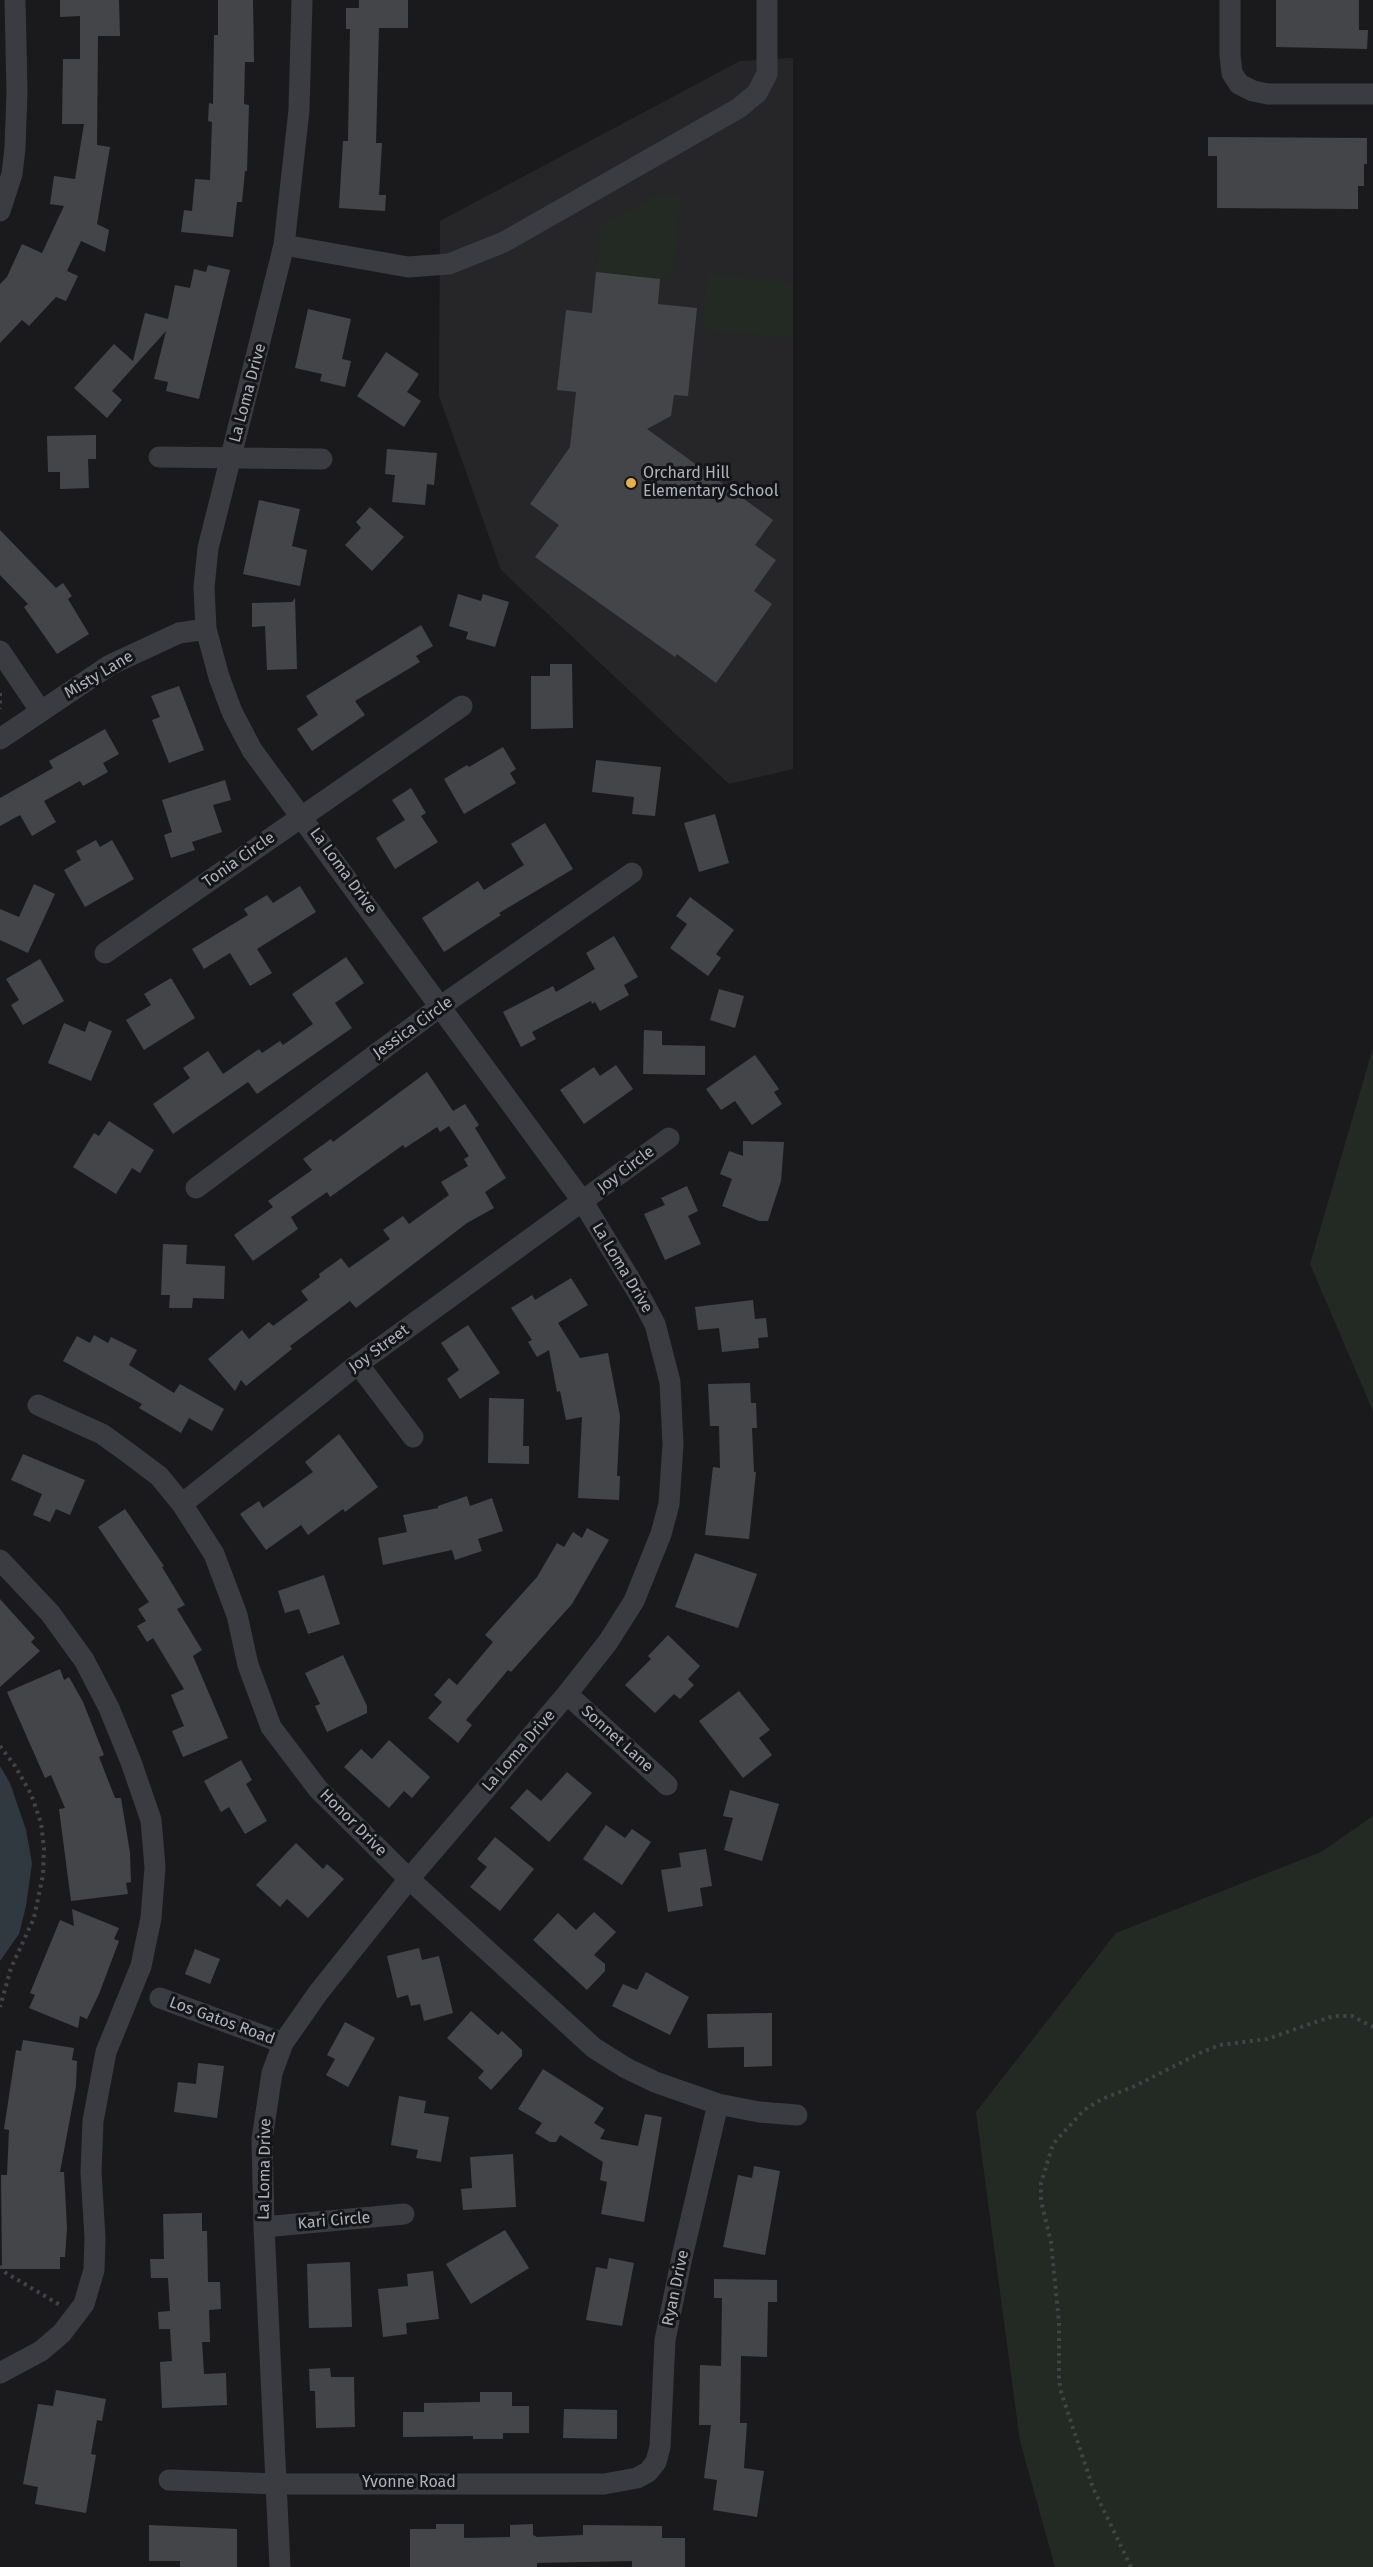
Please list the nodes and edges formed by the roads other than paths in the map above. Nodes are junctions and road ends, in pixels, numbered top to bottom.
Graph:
1 (15, 0) edge
2 (302, 0) edge
3 (767, 0) edge
4 (1230, 0) edge
5 (1373, 94) edge
6 (0, 211) edge
7 (284, 245) junction
8 (159, 457) dead end
9 (230, 459) junction
10 (322, 459) dead end
11 (206, 629) junction
12 (0, 651) edge
13 (462, 706) dead end
14 (40, 710) junction
15 (0, 739) edge
16 (303, 816) junction
17 (632, 873) dead end
18 (105, 953) dead end
19 (441, 1006) junction
20 (669, 1138) dead end
21 (196, 1188) dead end
22 (583, 1202) junction
23 (358, 1364) junction
24 (38, 1405) dead end
25 (413, 1437) dead end
26 (182, 1504) junction
27 (0, 1560) edge
28 (567, 1694) junction
29 (667, 1785) dead end
30 (409, 1879) junction
31 (160, 1998) dead end
32 (284, 2043) junction
33 (718, 2104) junction
34 (797, 2115) dead end
35 (404, 2214) dead end
36 (264, 2227) junction
37 (0, 2373) edge
38 (648, 2472) joint
39 (169, 2480) dead end
40 (276, 2484) junction
41 (280, 2567) edge

1 - 6 street
2 - 7 street, La Loma Drive
3 - 7 street
4 - 5 street
7 - 9 street, La Loma Drive
8 - 9 street
9 - 10 street
9 - 11 street, La Loma Drive
11 - 14 street, Misty Lane
11 - 16 street, La Loma Drive
12 - 14 street
13 - 16 street, Tonia Circle
14 - 15 street, Misty Lane
16 - 18 street, Tonia Circle
16 - 19 street, La Loma Drive
17 - 19 street, Jessica Circle
19 - 21 street, Jessica Circle
19 - 22 street, La Loma Drive
20 - 22 street, Joy Circle
22 - 23 street, Joy Street
22 - 28 street, La Loma Drive
23 - 25 street
23 - 26 street, Joy Street
24 - 26 street, Honor Drive
26 - 30 street, Honor Drive
27 - 37 street
28 - 29 street, Sonnet Lane
28 - 30 street, La Loma Drive
30 - 32 street, La Loma Drive
30 - 33 street, Honor Drive
31 - 32 street, Los Gatos Road
32 - 36 street, La Loma Drive
33 - 34 street, Honor Drive
33 - 38 street, Ryan Drive
35 - 36 street, Kari Circle
36 - 40 street, La Loma Drive
38 - 40 street, Yvonne Road
39 - 40 street, Yvonne Road
40 - 41 street, La Loma Drive

